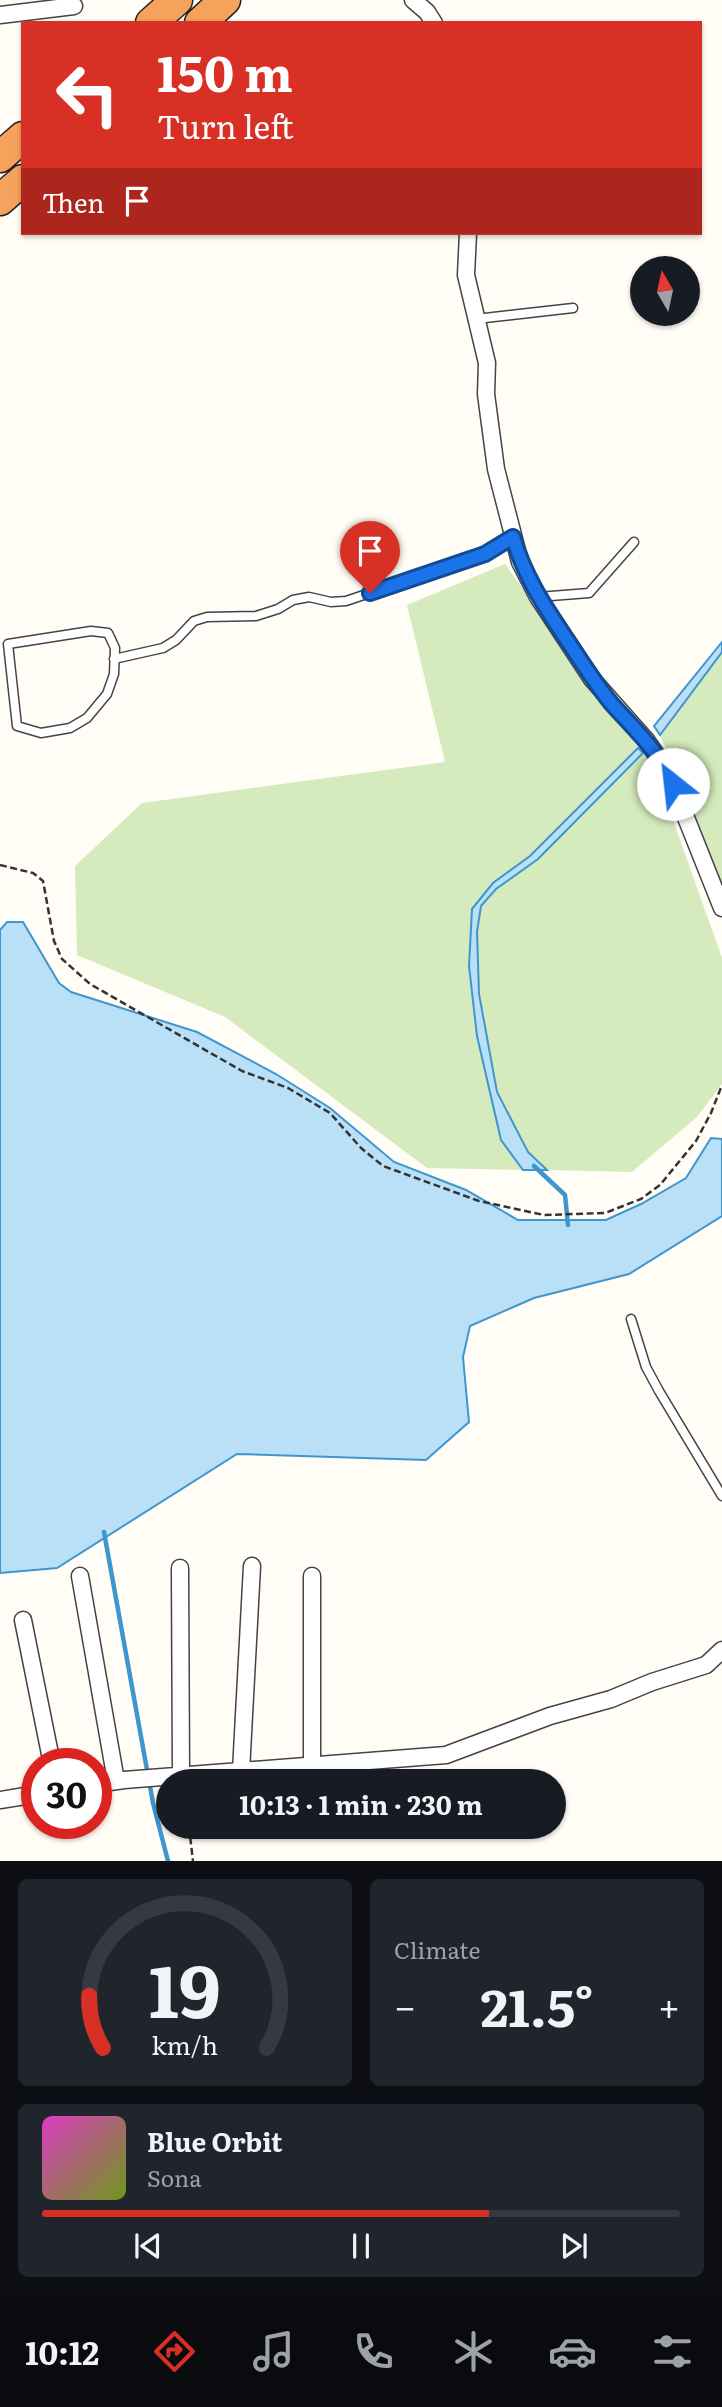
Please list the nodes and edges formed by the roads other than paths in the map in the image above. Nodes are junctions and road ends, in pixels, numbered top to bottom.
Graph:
1 (177, 0) edge
2 (225, 0) edge
3 (414, 0) edge
4 (74, 6) dead end
5 (0, 15) edge
6 (153, 21) edge
7 (202, 21) edge
8 (433, 21) edge
9 (21, 139) edge
10 (0, 157) edge
11 (21, 182) edge
12 (0, 200) edge
13 (468, 235) edge
14 (573, 308) dead end
15 (476, 319) junction
16 (513, 537) junction
17 (634, 542) dead end
18 (538, 597) junction
19 (114, 659) junction
20 (722, 908) edge
21 (631, 1320) dead end
22 (722, 1496) edge
23 (252, 1566) dead end
24 (180, 1568) dead end
25 (80, 1576) dead end
26 (312, 1576) dead end
27 (23, 1620) dead end
28 (722, 1650) edge
29 (49, 1748) edge
30 (312, 1765) junction
31 (181, 1769) edge
32 (241, 1769) edge
33 (265, 1769) edge
34 (156, 1777) edge
35 (116, 1781) junction
36 (112, 1782) edge
37 (21, 1797) edge
38 (0, 1800) edge

1 - 6 highway
2 - 7 highway
3 - 8 street
4 - 5 street
9 - 10 highway
11 - 12 highway
13 - 15 street
14 - 15 lane
15 - 16 street
16 - 18 street
16 - 19 lane
17 - 18 lane
18 - 20 street
19 - 19 lane
21 - 22 lane
23 - 32 street
24 - 31 street
25 - 35 street
26 - 30 street
27 - 29 street
28 - 30 street
30 - 33 street
34 - 35 street
35 - 36 street
37 - 38 street

